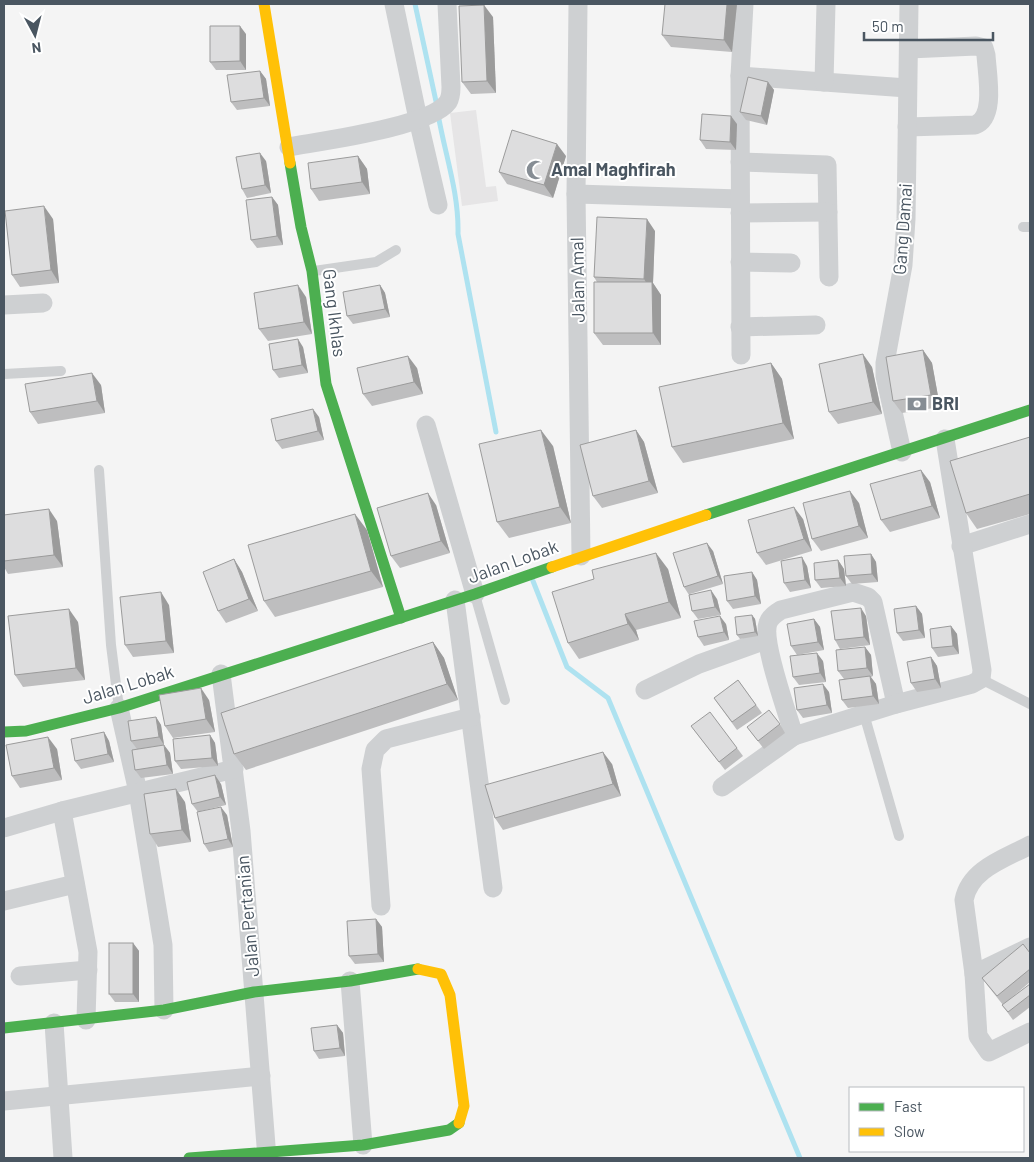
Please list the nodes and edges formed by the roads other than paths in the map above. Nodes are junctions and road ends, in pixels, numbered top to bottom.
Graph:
1 (264, 4) edge
2 (394, 4) edge
3 (447, 4) edge
4 (578, 4) edge
5 (744, 4) edge
6 (826, 4) edge
7 (909, 4) edge
8 (909, 49) junction
9 (740, 76) junction
10 (824, 82) junction
11 (907, 88) junction
12 (420, 119) junction
13 (907, 128) junction
14 (289, 147) junction
15 (740, 162) junction
16 (576, 194) junction
17 (438, 205) dead end
18 (740, 206) junction
19 (828, 212) junction
20 (396, 250) dead end
21 (740, 262) junction
22 (791, 263) dead end
23 (312, 271) junction
24 (829, 277) dead end
25 (43, 303) dead end
26 (4, 306) edge
27 (816, 325) dead end
28 (740, 327) junction
29 (741, 355) dead end
30 (61, 371) dead end
31 (4, 374) edge
32 (1030, 410) edge
33 (426, 425) dead end
34 (945, 439) junction
35 (902, 452) junction
36 (100, 470) dead end
37 (1030, 524) edge
38 (961, 546) junction
39 (581, 556) junction
40 (475, 594) junction
41 (455, 600) junction
42 (401, 618) junction
43 (766, 640) junction
44 (221, 674) junction
45 (981, 679) junction
46 (646, 690) dead end
47 (505, 700) dead end
48 (896, 704) junction
49 (1030, 704) edge
50 (119, 708) junction
51 (864, 714) junction
52 (471, 717) junction
53 (4, 732) edge
54 (794, 736) junction
55 (234, 769) junction
56 (722, 787) dead end
57 (138, 792) junction
58 (62, 811) junction
59 (4, 828) edge
60 (899, 836) dead end
61 (1030, 846) edge
62 (76, 884) junction
63 (493, 888) dead end
64 (4, 900) edge
65 (381, 906) dead end
66 (1030, 947) edge
67 (88, 970) junction
68 (974, 974) junction
69 (20, 976) dead end
70 (350, 982) junction
71 (254, 992) junction
72 (164, 1010) junction
73 (86, 1020) junction
74 (54, 1023) junction
75 (4, 1028) edge
76 (1030, 1032) edge
77 (260, 1076) junction
78 (58, 1096) junction
79 (4, 1101) edge
80 (363, 1144) junction
81 (267, 1155) edge
82 (63, 1158) edge
83 (189, 1158) edge

1 - 14 street, Gang Ikhlas
2 - 12 street
3 - 12 street
4 - 16 street, Jalan Amal
5 - 9 street
6 - 10 street
7 - 8 street, Gang Damai
8 - 11 street, Gang Damai
8 - 13 street
9 - 10 street
9 - 15 street
10 - 11 street
11 - 13 street, Gang Damai
12 - 14 street
12 - 17 street
13 - 35 street, Gang Damai
14 - 23 street, Gang Ikhlas
15 - 18 street
15 - 19 street
16 - 18 street
16 - 39 street, Jalan Amal
18 - 19 street
18 - 21 street
19 - 24 street
20 - 23 lane
21 - 22 street
21 - 28 street
23 - 42 street, Gang Ikhlas
25 - 26 street
27 - 28 street
28 - 29 street
30 - 31 lane
32 - 34 street, Jalan Lobak
33 - 40 street
34 - 35 street, Jalan Lobak
34 - 38 street
35 - 39 street, Jalan Lobak
36 - 50 lane
37 - 38 street
38 - 45 street
39 - 40 street, Jalan Lobak
40 - 41 street, Jalan Lobak
40 - 47 lane
41 - 42 street, Jalan Lobak
41 - 52 street
42 - 44 street, Jalan Lobak
43 - 46 street
43 - 48 street
43 - 54 street
44 - 50 street, Jalan Lobak
44 - 55 street, Jalan Pertanian
45 - 48 street
45 - 49 lane
48 - 51 street
50 - 53 street, Jalan Lobak
50 - 57 street
51 - 54 street
51 - 60 lane
52 - 63 street
52 - 65 street
54 - 56 street
55 - 57 street
55 - 71 street, Jalan Pertanian
57 - 58 street
57 - 72 street
58 - 59 street
58 - 62 street
61 - 68 street
62 - 64 street
62 - 67 street
66 - 68 street
67 - 69 street
67 - 73 street
68 - 76 street
70 - 71 street
70 - 80 street
70 - 80 street
71 - 72 street
71 - 77 street, Jalan Pertanian
72 - 73 street
73 - 74 street
74 - 75 street
74 - 78 street
77 - 78 street
77 - 81 street, Jalan Pertanian
78 - 79 street
78 - 82 street
80 - 81 street
81 - 83 street

